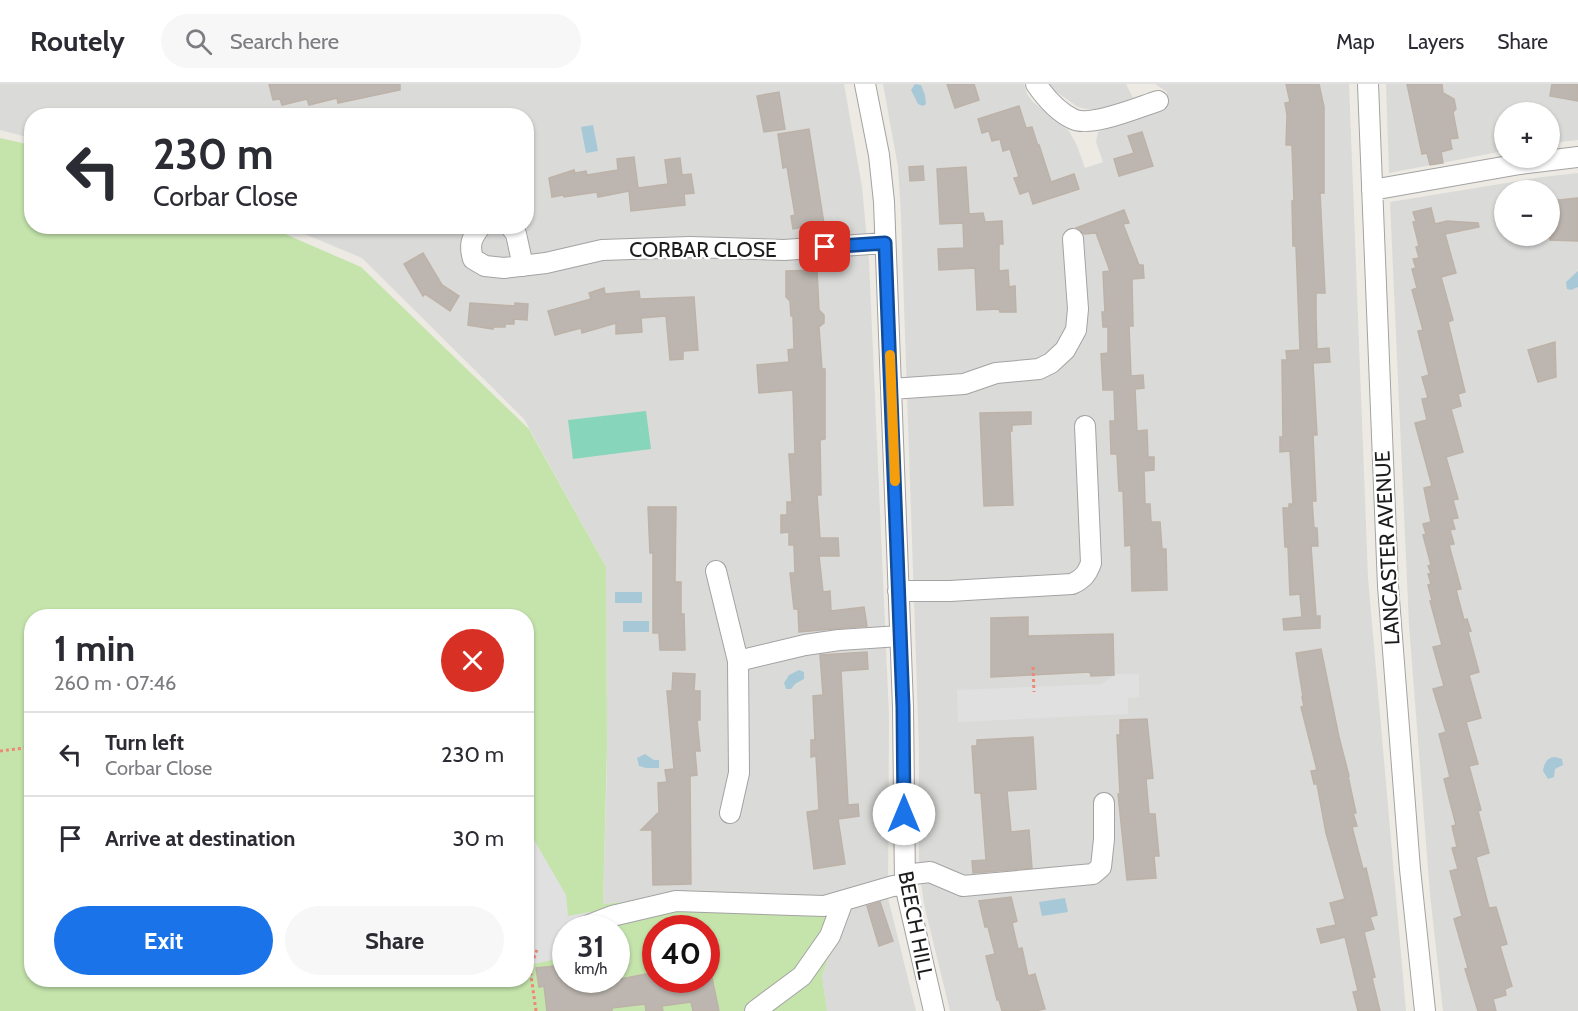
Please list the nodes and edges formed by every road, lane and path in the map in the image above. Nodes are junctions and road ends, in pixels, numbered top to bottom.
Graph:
1 (865, 84) edge
2 (1036, 84) edge
3 (1368, 84) edge
4 (1158, 101) dead end
5 (1578, 157) edge
6 (1372, 190) junction
7 (474, 234) edge
8 (516, 234) edge
9 (1073, 239) dead end
10 (885, 243) junction
11 (523, 266) junction
12 (891, 389) junction
13 (1085, 426) dead end
14 (716, 571) dead end
15 (898, 591) junction
16 (900, 636) junction
17 (738, 661) junction
18 (1033, 667) dead end
19 (1034, 692) dead end
20 (24, 748) edge
21 (0, 751) edge
22 (1104, 804) dead end
23 (730, 813) dead end
24 (905, 880) junction
25 (843, 901) junction
26 (616, 915) edge
27 (537, 950) dead end
28 (534, 958) edge
29 (533, 987) edge
30 (536, 1011) edge
31 (754, 1011) edge
32 (934, 1011) edge
33 (1425, 1011) edge

1 - 10 street, BEECH HILL
2 - 4 street
3 - 6 street, LANCASTER AVENUE
5 - 6 street
6 - 33 street, LANCASTER AVENUE
7 - 11 street, CORBAR CLOSE
8 - 11 street
9 - 12 street
10 - 11 street, CORBAR CLOSE
10 - 12 street, BEECH HILL
12 - 15 street, BEECH HILL
13 - 15 street
14 - 17 street
15 - 16 street, BEECH HILL
16 - 17 street
16 - 24 street, BEECH HILL
17 - 23 street
18 - 19 path
20 - 21 path
22 - 24 street
24 - 25 street
24 - 32 street, BEECH HILL
25 - 26 street
25 - 31 street
27 - 28 path
29 - 30 path

